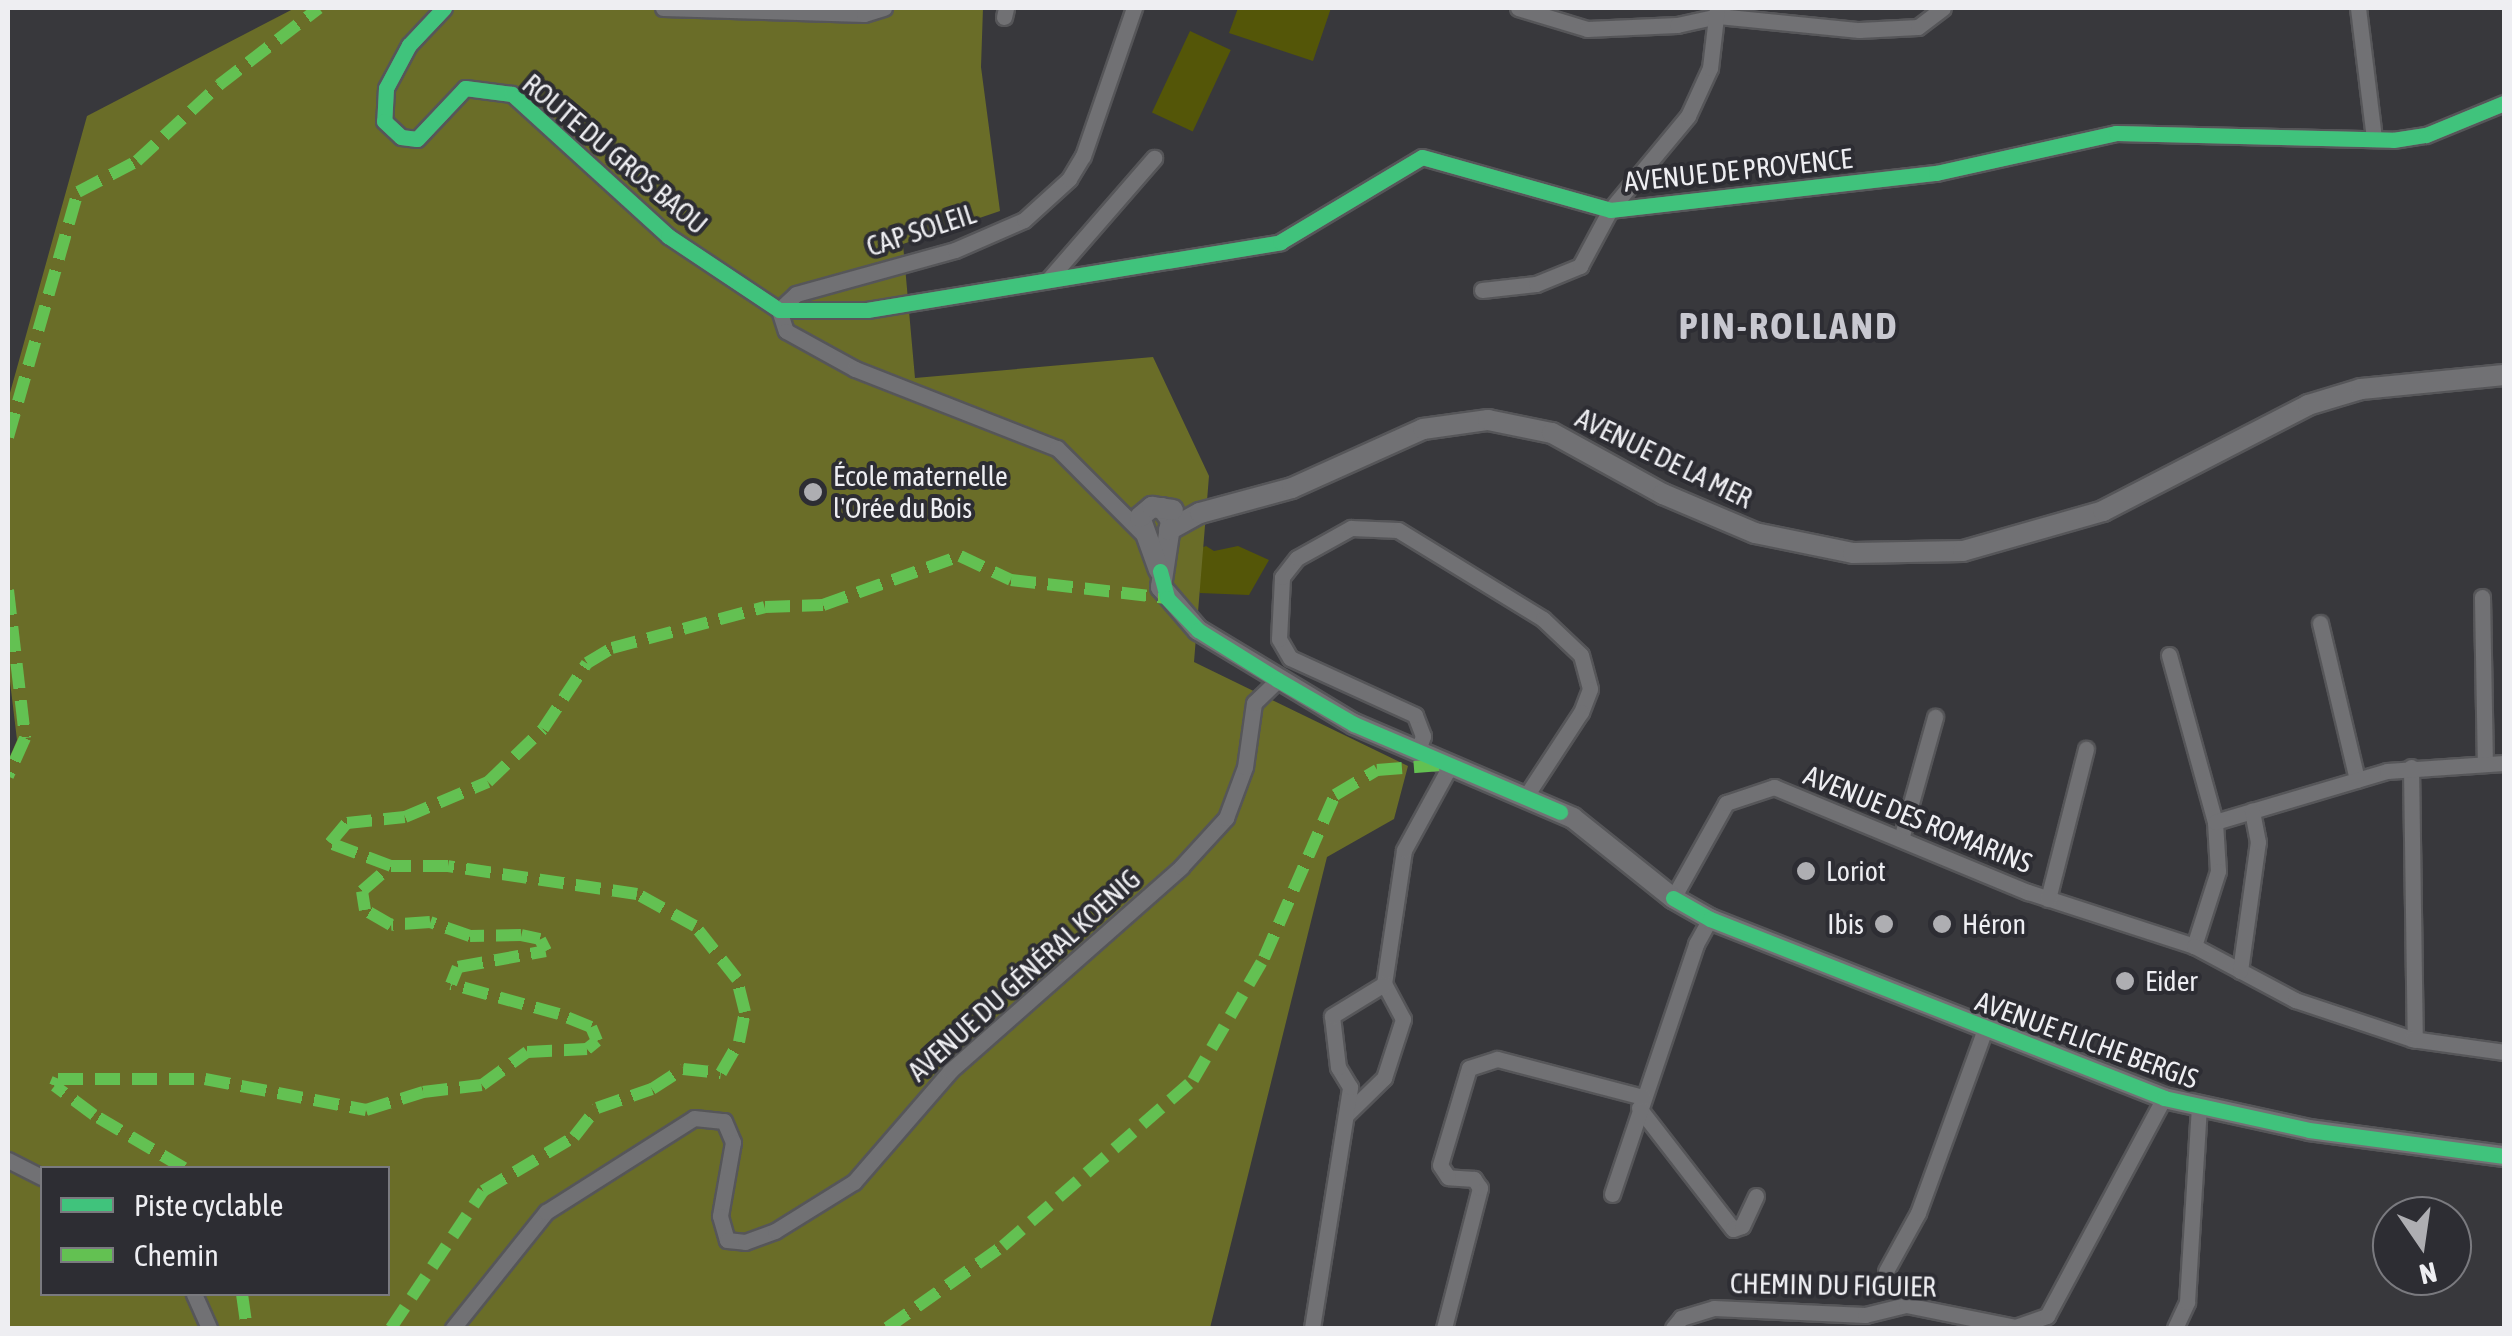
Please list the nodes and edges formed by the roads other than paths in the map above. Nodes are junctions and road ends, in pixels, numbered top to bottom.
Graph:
1 (444, 8) edge
2 (663, 8) edge
3 (884, 8) edge
4 (1134, 8) edge
5 (1518, 8) edge
6 (1943, 8) edge
7 (2358, 8) edge
8 (1718, 12) edge
9 (2504, 103) edge
10 (2374, 140) junction
11 (1154, 158) dead end
12 (1610, 210) junction
13 (1048, 280) junction
14 (1482, 290) dead end
15 (779, 310) junction
16 (2504, 375) edge
17 (1108, 493) junction
18 (1157, 507) junction
19 (1200, 513) junction
20 (1156, 533) junction
21 (2482, 597) dead end
22 (2320, 623) dead end
23 (2169, 654) dead end
24 (1278, 680) junction
25 (1934, 717) dead end
26 (2086, 749) dead end
27 (1418, 752) junction
28 (2485, 763) junction
29 (2504, 763) edge
30 (1451, 764) junction
31 (2411, 767) junction
32 (2357, 780) junction
33 (1526, 796) junction
34 (2252, 811) junction
35 (2215, 822) junction
36 (1901, 838) junction
37 (1673, 898) junction
38 (2048, 898) junction
39 (1710, 919) junction
40 (2194, 946) junction
41 (2240, 971) junction
42 (1384, 984) junction
43 (1984, 1029) junction
44 (2415, 1040) junction
45 (2504, 1052) edge
46 (2164, 1098) junction
47 (1641, 1102) junction
48 (2199, 1108) junction
49 (1347, 1114) junction
50 (2504, 1156) edge
51 (8, 1160) edge
52 (40, 1177) edge
53 (1612, 1194) dead end
54 (1756, 1196) dead end
55 (1886, 1271) dead end
56 (195, 1296) edge
57 (209, 1328) edge
58 (453, 1328) edge
59 (1312, 1328) edge
60 (1444, 1328) edge
61 (1673, 1328) edge
62 (2175, 1328) edge

1 - 15 street, ROUTE DU GROS BAOU
2 - 3 street
4 - 15 street, CAP SOLEIL
5 - 8 street
6 - 8 street
7 - 10 street
8 - 12 street
9 - 10 street, AVENUE DE PROVENCE
10 - 12 street, AVENUE DE PROVENCE
11 - 13 street
12 - 13 street, AVENUE DE PROVENCE
12 - 14 street
13 - 15 street, AVENUE DE PROVENCE
15 - 17 street
16 - 19 street, AVENUE DE LA MER
17 - 18 street
17 - 20 street
18 - 19 street, AVENUE DE LA MER
18 - 20 street
18 - 20 street
19 - 20 street, AVENUE DE LA MER
20 - 24 street, AVENUE FLICHE BERGIS
21 - 28 street
22 - 32 street
23 - 35 street
24 - 27 street, AVENUE FLICHE BERGIS
24 - 58 street, AVENUE DU GÉNÉRAL KOENIG
25 - 36 street
26 - 38 street
27 - 30 street, AVENUE FLICHE BERGIS
27 - 33 street
28 - 29 street
28 - 31 street
30 - 33 street, AVENUE FLICHE BERGIS
30 - 42 street
31 - 32 street
31 - 44 street
32 - 34 street
33 - 37 street, AVENUE FLICHE BERGIS
34 - 35 street
34 - 41 street
35 - 40 street
36 - 37 street, AVENUE DES ROMARINS
36 - 38 street, AVENUE DES ROMARINS
37 - 39 street, AVENUE FLICHE BERGIS
38 - 40 street, AVENUE DES ROMARINS
39 - 43 street, AVENUE FLICHE BERGIS
39 - 47 street
40 - 41 street, AVENUE DES ROMARINS
41 - 44 street, AVENUE DES ROMARINS
42 - 49 street
42 - 49 street
43 - 46 street, AVENUE FLICHE BERGIS
43 - 55 street
44 - 45 street, AVENUE DES ROMARINS
46 - 48 street, AVENUE FLICHE BERGIS
46 - 61 street, CHEMIN DU FIGUIER
47 - 53 street
47 - 54 street
47 - 60 street
48 - 50 street, AVENUE FLICHE BERGIS
48 - 62 street
49 - 59 street
51 - 52 street
56 - 57 street

